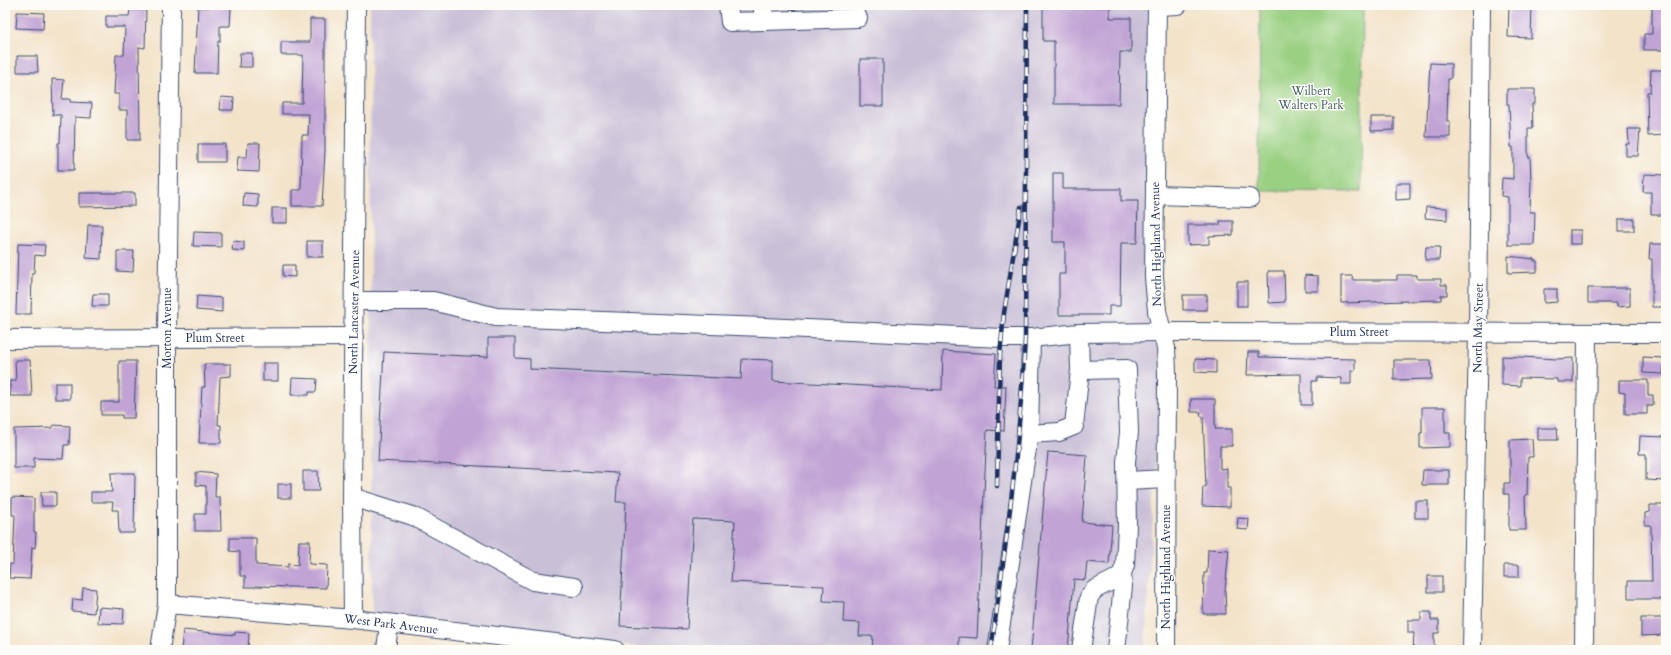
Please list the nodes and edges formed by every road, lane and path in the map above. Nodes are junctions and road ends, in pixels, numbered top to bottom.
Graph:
1 (171, 5) edge
2 (356, 5) edge
3 (728, 5) edge
4 (1178, 5) edge
5 (1480, 5) edge
6 (1157, 6) edge
7 (763, 13) edge
8 (858, 18) dead end
9 (1155, 195) junction
10 (1250, 198) dead end
11 (354, 301) junction
12 (1162, 332) junction
13 (1079, 333) junction
14 (1478, 333) junction
15 (1587, 333) junction
16 (1666, 333) edge
17 (354, 337) junction
18 (167, 338) junction
19 (1031, 338) junction
20 (5, 339) edge
21 (1080, 370) junction
22 (1028, 434) junction
23 (1166, 479) junction
24 (1126, 481) junction
25 (352, 497) junction
26 (1122, 573) junction
27 (574, 587) dead end
28 (167, 604) junction
29 (353, 619) junction
30 (389, 624) junction
31 (160, 650) edge
32 (386, 650) edge
33 (615, 650) edge
34 (997, 650) edge
35 (1080, 650) edge
36 (1116, 650) edge
37 (1166, 650) edge
38 (1472, 650) edge
39 (1584, 650) edge

1 - 18 street, Morton Avenue
2 - 11 street, North Lancaster Avenue
3 - 7 street
4 - 6 street
5 - 14 street, North May Street
6 - 9 street, North Highland Avenue
7 - 8 street
9 - 10 street
9 - 12 street, North Highland Avenue
11 - 17 street, North Lancaster Avenue
11 - 19 street, Plum Street
12 - 13 street, Plum Street
12 - 14 street, Plum Street
12 - 23 street, North Highland Avenue
13 - 19 street, Plum Street
13 - 21 street
14 - 15 street, Plum Street
14 - 38 street, North May Street
15 - 16 street, Plum Street
15 - 39 street
17 - 18 street, Plum Street
17 - 25 street, North Lancaster Avenue
18 - 20 street, Plum Street
18 - 28 street, Morton Avenue
19 - 22 street
21 - 22 street
21 - 24 street
22 - 34 street
23 - 24 street
23 - 37 street, North Highland Avenue
24 - 26 street
25 - 27 street
25 - 29 street, North Lancaster Avenue
26 - 35 street
26 - 36 street
28 - 29 street, West Park Avenue
28 - 31 street, Morton Avenue
29 - 30 street, West Park Avenue
30 - 32 street
30 - 33 street, West Park Avenue

